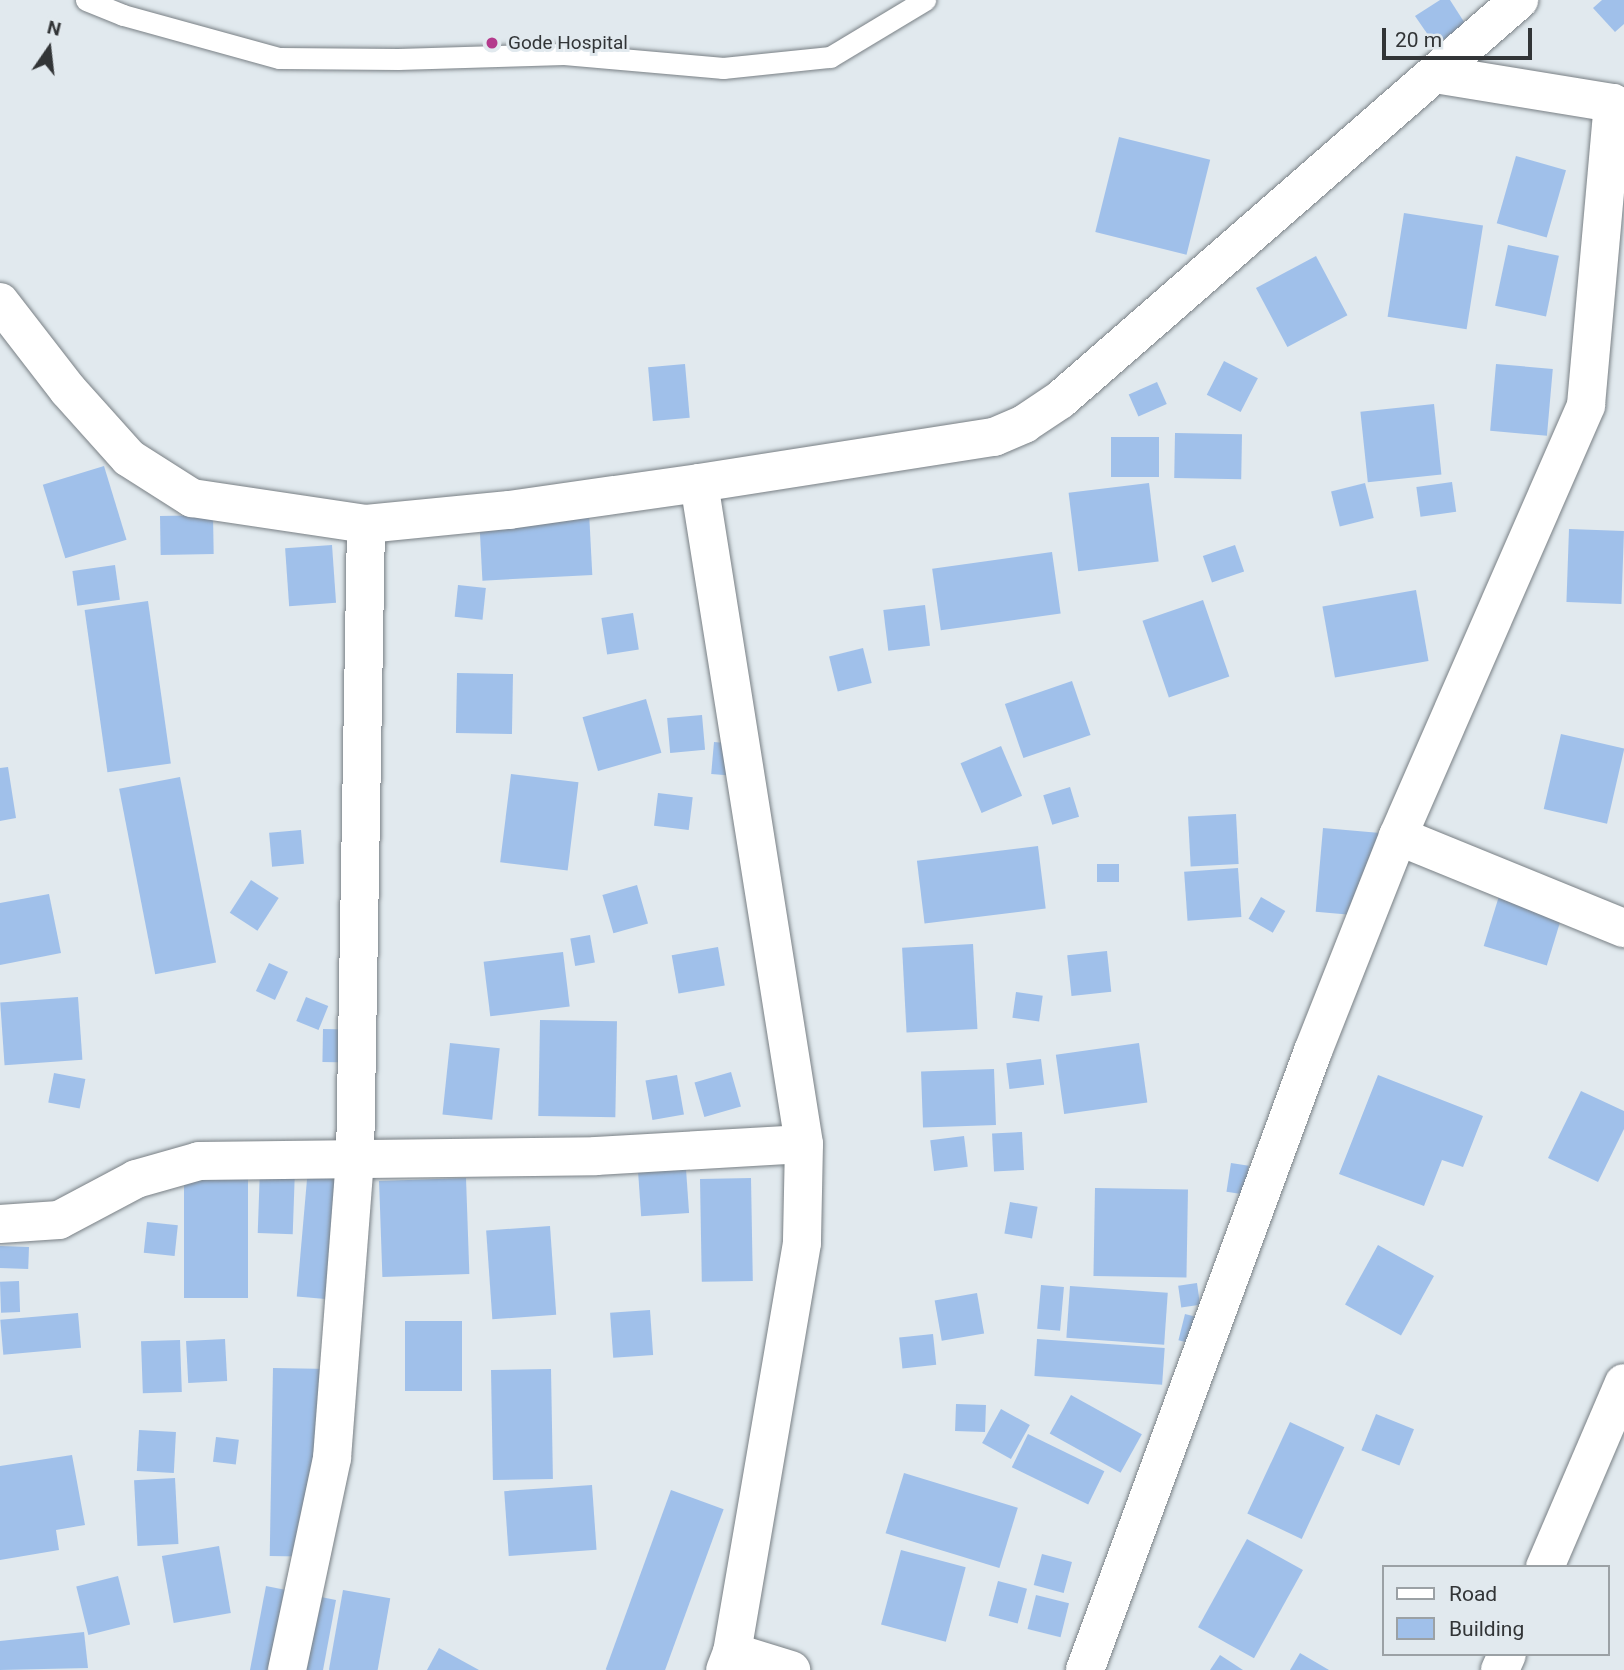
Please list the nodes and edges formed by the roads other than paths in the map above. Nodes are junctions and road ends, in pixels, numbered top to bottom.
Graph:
1 (86, 0) edge
2 (925, 0) edge
3 (1519, 0) edge
4 (1435, 74) junction
5 (1619, 106) edge
6 (0, 302) edge
7 (699, 483) junction
8 (366, 524) junction
9 (1398, 836) junction
10 (1624, 928) edge
11 (804, 1144) junction
12 (355, 1161) junction
13 (0, 1224) edge
14 (1624, 1383) edge
15 (1546, 1565) edge
16 (729, 1661) edge
17 (287, 1670) edge
18 (791, 1670) edge
19 (1085, 1670) edge

1 - 2 lane
3 - 4 street
4 - 5 street
4 - 7 street
5 - 9 street
6 - 8 street
7 - 8 street
7 - 11 street
8 - 12 street
9 - 10 street
9 - 19 street
11 - 12 street
11 - 16 street
12 - 13 street
12 - 17 street
14 - 15 street
16 - 18 street

